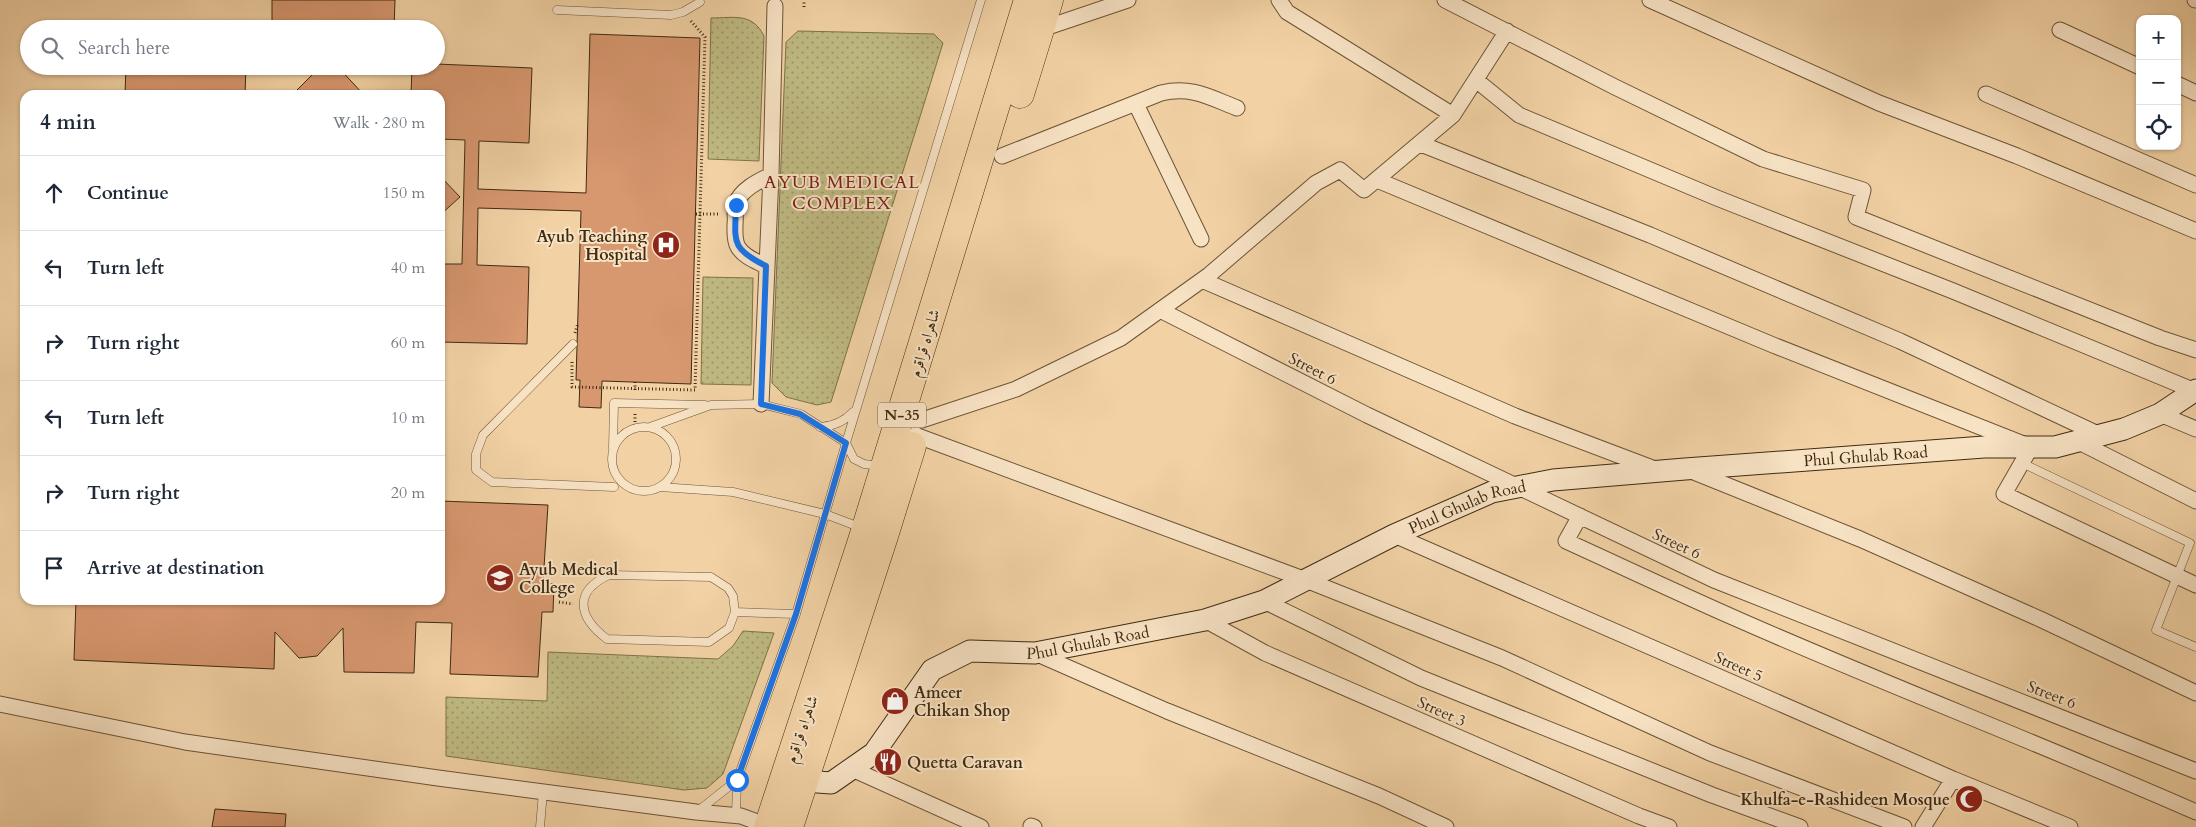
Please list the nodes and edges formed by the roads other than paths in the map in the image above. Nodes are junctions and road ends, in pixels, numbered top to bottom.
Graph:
1 (981, 0) edge
2 (1028, 0) edge
3 (1048, 0) edge
4 (1128, 0) edge
5 (1279, 0) edge
6 (1445, 0) edge
7 (1650, 0) edge
8 (700, 2) dead end
9 (775, 6) dead end
10 (1472, 6) edge
11 (557, 10) dead end
12 (1040, 30) junction
13 (2060, 30) dead end
14 (1507, 31) junction
15 (2136, 65) edge
16 (1476, 80) junction
17 (2181, 86) edge
18 (2196, 93) edge
19 (1986, 94) dead end
20 (1136, 104) junction
21 (1237, 108) dead end
22 (1453, 115) junction
23 (1421, 144) junction
24 (1002, 156) junction
25 (771, 176) junction
26 (1377, 180) junction
27 (2196, 185) edge
28 (2196, 231) edge
29 (1201, 239) dead end
30 (766, 266) junction
31 (1202, 280) junction
32 (1160, 310) junction
33 (572, 344) road end
34 (2196, 350) edge
35 (2195, 391) edge
36 (761, 404) junction
37 (711, 405) junction
38 (856, 409) junction
39 (2160, 414) junction
40 (650, 427) junction
41 (820, 427) junction
42 (917, 428) junction
43 (2196, 429) edge
44 (2100, 435) junction
45 (2077, 441) junction
46 (846, 443) junction
47 (612, 452) junction
48 (2026, 455) junction
49 (885, 467) junction
50 (1685, 469) junction
51 (1659, 471) junction
52 (1517, 486) junction
53 (614, 487) dead end
54 (660, 487) junction
55 (2196, 501) edge
56 (825, 514) junction
57 (1580, 516) junction
58 (866, 529) junction
59 (1394, 534) junction
60 (2177, 576) junction
61 (1306, 580) junction
62 (2196, 585) edge
63 (1264, 601) junction
64 (735, 612) junction
65 (796, 614) junction
66 (1204, 620) junction
67 (2196, 647) edge
68 (1035, 653) junction
69 (2196, 693) edge
70 (0, 704) edge
71 (852, 769) junction
72 (2196, 771) edge
73 (1953, 779) junction
74 (737, 780) junction
75 (804, 781) junction
76 (543, 792) junction
77 (696, 812) junction
78 (2196, 812) edge
79 (736, 816) junction
80 (540, 827) edge
81 (775, 827) edge
82 (981, 827) edge
83 (1446, 827) edge
84 (1669, 827) edge
85 (1800, 827) edge
86 (1904, 827) edge
87 (1922, 827) edge
88 (2070, 827) edge

1 - 38 lane
2 - 49 highway, شاہراہ قراقرم / N-35
3 - 12 highway, شاہراہ قراقرم / N-35
4 - 12 street
5 - 22 street
6 - 10 street
7 - 28 street
8 - 11 lane
9 - 25 street
10 - 14 street
12 - 24 highway, شاہراہ قراقرم / N-35
13 - 15 street
14 - 16 street
14 - 34 street
16 - 22 street
16 - 35 street
17 - 18 street
19 - 27 street
20 - 21 street
20 - 24 street
20 - 29 street
22 - 23 street
23 - 26 street
23 - 44 street
24 - 42 highway, شاہراہ قراقرم / N-35
25 - 30 street
25 - 30 street
26 - 31 street
26 - 48 street
30 - 36 street
31 - 32 street
31 - 51 street
32 - 42 street
32 - 52 street, Street 6
33 - 53 lane
35 - 39 street, Phul Ghulab Road
36 - 37 lane
36 - 41 lane
37 - 40 lane
37 - 47 lane
38 - 41 lane
38 - 46 lane
39 - 43 street
39 - 44 street, Phul Ghulab Road
40 - 47 lane
40 - 54 lane
41 - 46 lane
42 - 61 street
42 - 75 highway, شاہراہ قراقرم / N-35
44 - 45 street, Phul Ghulab Road
45 - 48 street, Phul Ghulab Road
45 - 55 street
46 - 49 lane
46 - 56 lane
47 - 54 lane
48 - 50 street, Phul Ghulab Road
48 - 60 lane
48 - 60 street
49 - 58 highway, شاہراہ قراقرم / N-35
50 - 51 street, Phul Ghulab Road
50 - 69 street
51 - 52 street, Phul Ghulab Road
52 - 57 street, Street 6
52 - 59 street, Phul Ghulab Road
54 - 56 lane
56 - 58 lane
56 - 65 lane
57 - 72 street, Street 6
57 - 78 street
58 - 81 highway, شاہراہ قراقرم / N-35
59 - 61 street, Phul Ghulab Road
59 - 73 street, Street 5
60 - 62 street
60 - 67 lane
61 - 63 street, Phul Ghulab Road
61 - 86 street
63 - 66 street, Phul Ghulab Road
63 - 85 street
64 - 64 lane
64 - 65 lane
65 - 74 lane
66 - 68 street, Phul Ghulab Road
66 - 84 street, Street 3
68 - 71 street, Phul Ghulab Road
68 - 83 street
70 - 76 street
71 - 75 street, Phul Ghulab Road
71 - 82 street
73 - 87 street
73 - 88 street, Street 5
74 - 77 lane
74 - 79 lane
75 - 81 highway, شاہراہ قراقرم / N-35
76 - 77 street
76 - 80 lane
77 - 79 street
79 - 81 street

